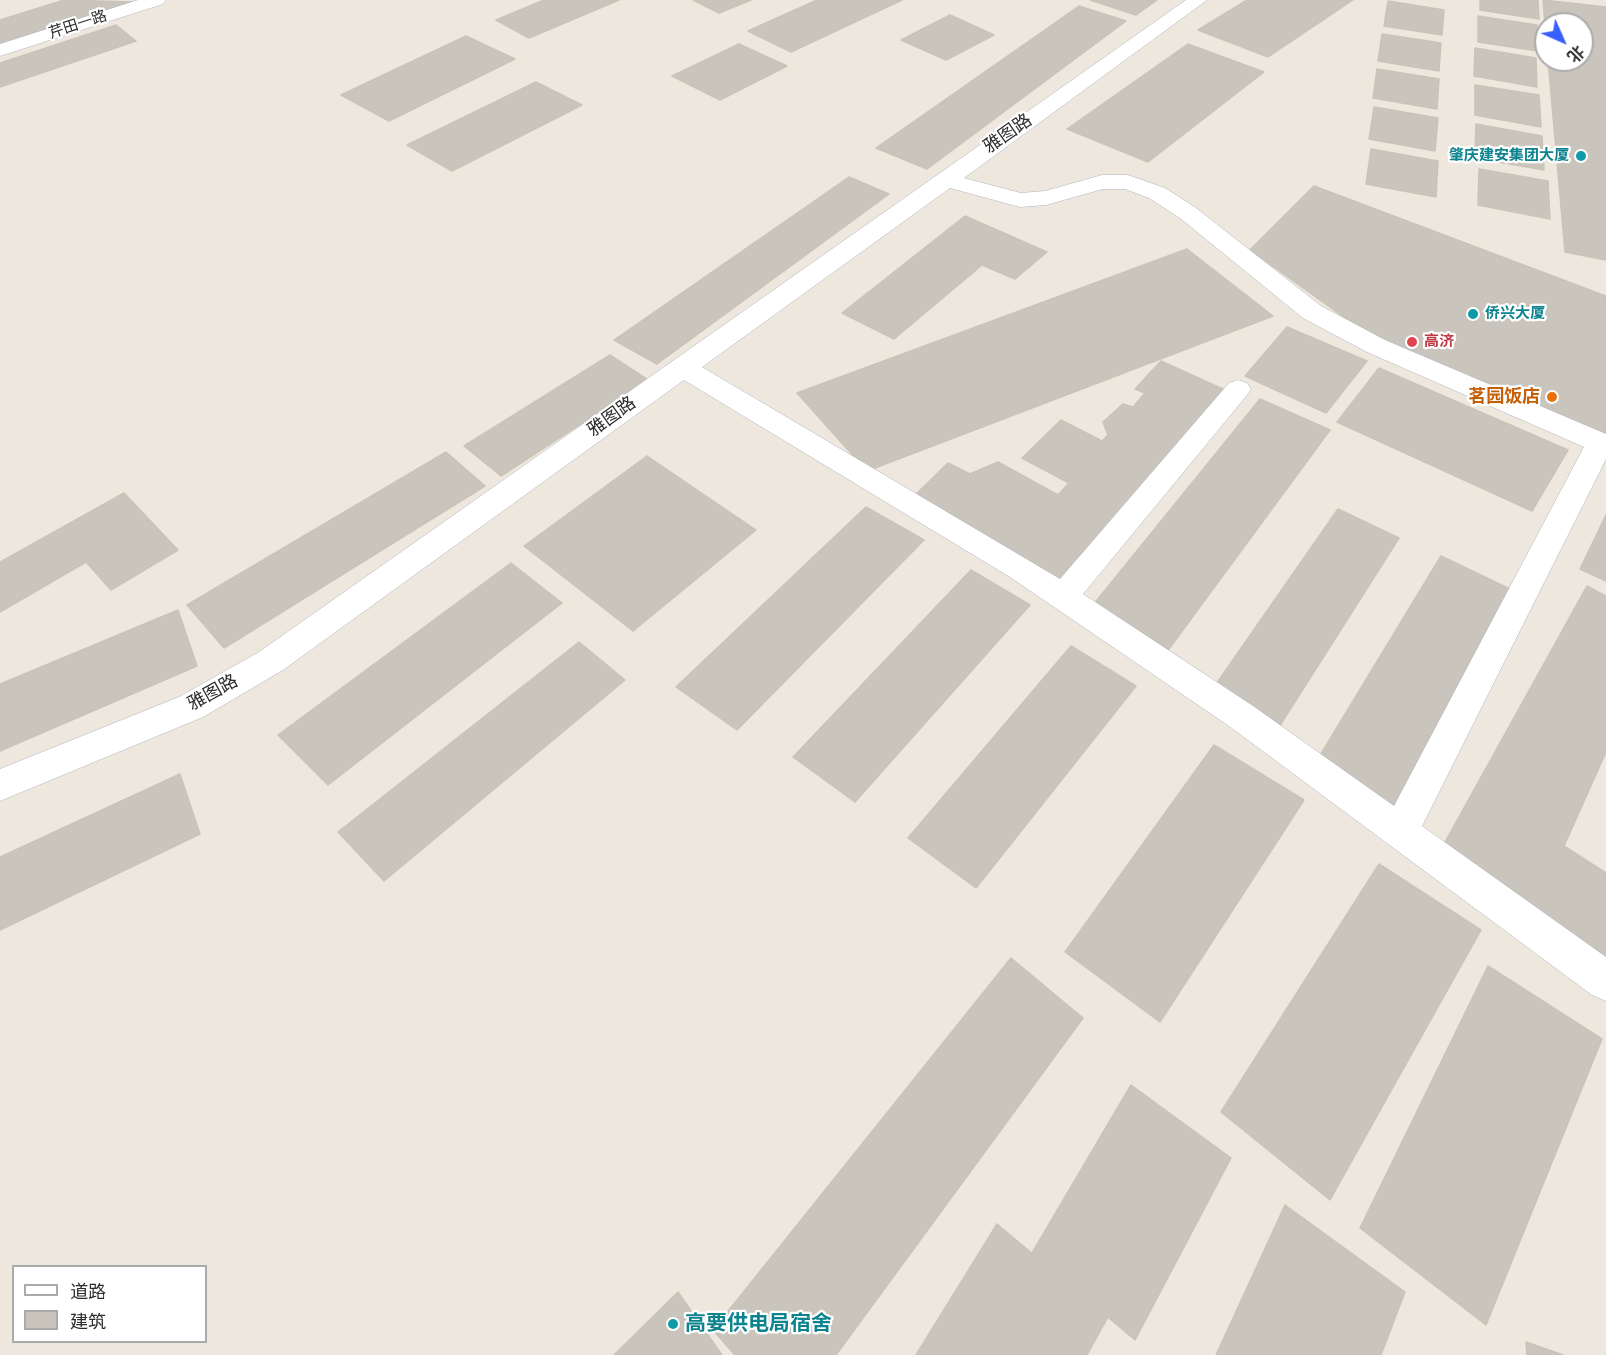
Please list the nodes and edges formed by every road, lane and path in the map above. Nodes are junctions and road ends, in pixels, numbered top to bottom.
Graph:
1 (157, 0) edge
2 (1198, 0) edge
3 (0, 50) edge
4 (944, 179) junction
5 (682, 367) junction
6 (1239, 389) dead end
7 (1603, 444) edge
8 (1063, 597) junction
9 (0, 785) edge
10 (1400, 832) junction
11 (1606, 981) edge

1 - 3 street, 芹田一路
2 - 4 street, 雅图路
4 - 5 street, 雅图路
4 - 7 street
5 - 8 street
5 - 9 street, 雅图路
6 - 8 street
7 - 10 street
8 - 10 street
10 - 11 street

